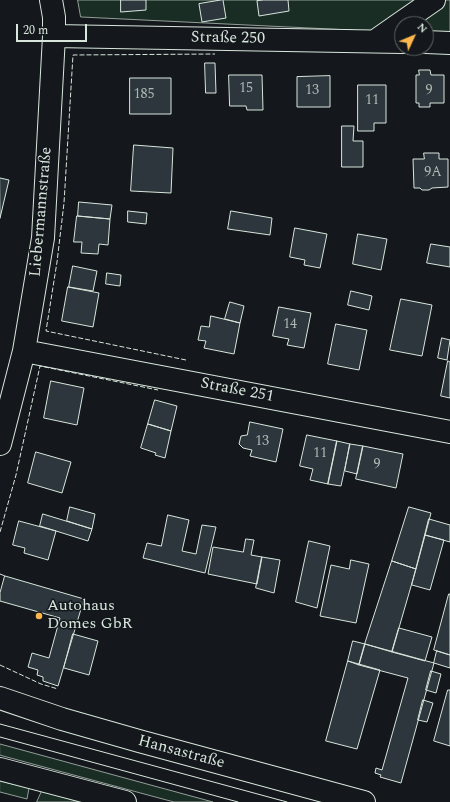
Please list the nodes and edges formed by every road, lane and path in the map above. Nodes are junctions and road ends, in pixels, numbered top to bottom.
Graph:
1 (51, 0) edge
2 (434, 0) edge
3 (54, 36) junction
4 (376, 41) junction
5 (394, 42) edge
6 (434, 42) edge
7 (450, 43) edge
8 (24, 351) junction
9 (450, 432) edge
10 (0, 444) edge
11 (0, 698) edge
12 (0, 769) edge
13 (125, 802) edge
14 (364, 802) edge

1 - 3 street, Liebermannstraße
2 - 4 street
3 - 4 street, Straße 250
3 - 8 street, Liebermannstraße
4 - 5 street, Straße 250
6 - 7 street
8 - 9 street, Straße 251
8 - 10 street, Liebermannstraße
11 - 14 street, Hansastraße
12 - 13 street

